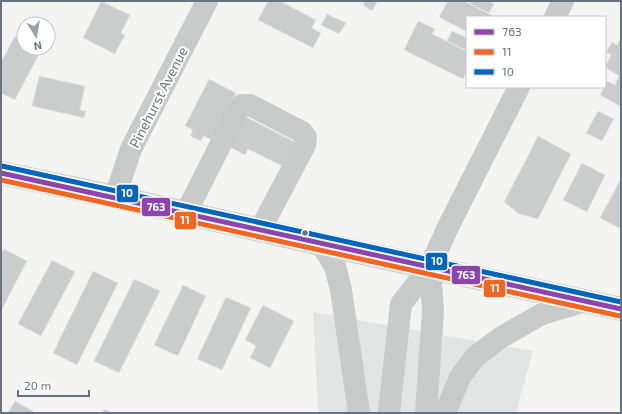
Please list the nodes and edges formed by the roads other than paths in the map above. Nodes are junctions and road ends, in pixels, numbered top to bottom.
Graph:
1 (207, 1) edge
2 (563, 1) edge
3 (555, 16) edge
4 (518, 88) edge
5 (1, 173) edge
6 (116, 196) junction
7 (186, 213) junction
8 (260, 230) junction
9 (321, 244) junction
10 (430, 267) junction
11 (586, 301) junction
12 (621, 309) edge
13 (359, 413) edge
14 (389, 413) edge
15 (426, 413) edge
16 (445, 413) edge

1 - 6 street, Pinehurst Avenue
2 - 3 street
4 - 10 street
5 - 6 main road
6 - 7 main road
7 - 8 main road
7 - 8 street
8 - 9 main road
9 - 10 main road
9 - 13 street
10 - 11 main road
10 - 14 street
10 - 15 street
11 - 12 main road
11 - 16 street

